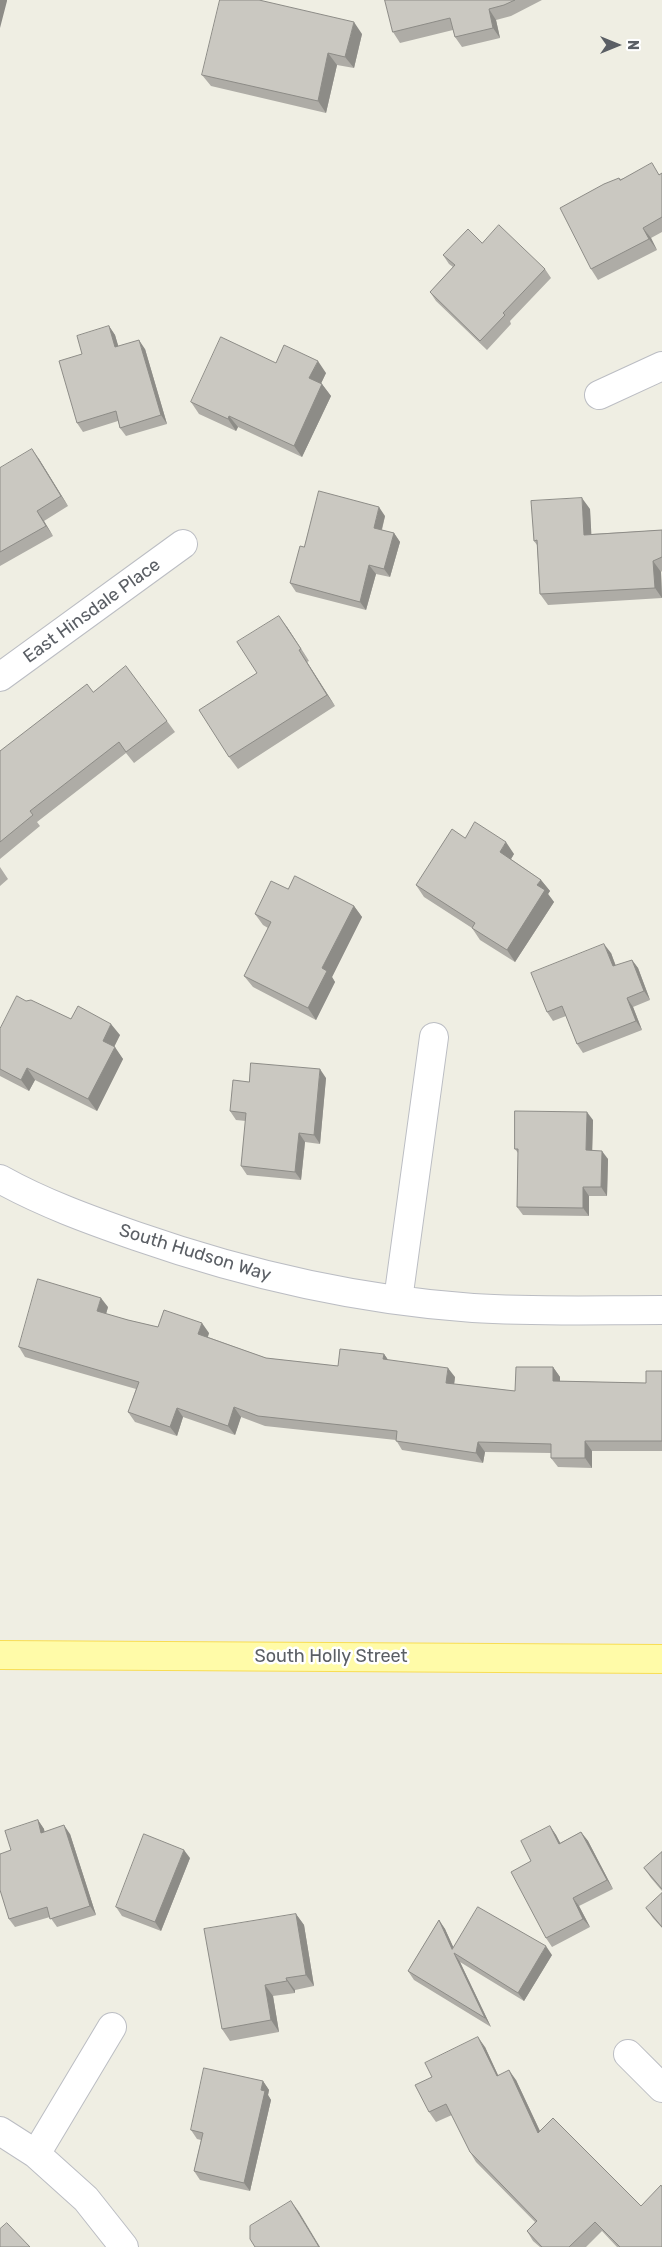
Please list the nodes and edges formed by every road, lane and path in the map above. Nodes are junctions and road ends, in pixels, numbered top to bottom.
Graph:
1 (662, 366) edge
2 (599, 395) dead end
3 (183, 544) dead end
4 (0, 677) edge
5 (434, 1037) dead end
6 (0, 1179) edge
7 (398, 1300) junction
8 (662, 1310) edge
9 (0, 1655) edge
10 (662, 1659) edge
11 (112, 2027) dead end
12 (628, 2054) dead end
13 (662, 2088) edge
14 (0, 2132) edge
15 (36, 2154) junction
16 (124, 2247) edge

1 - 2 street
3 - 4 street, East Hinsdale Place
5 - 7 street
6 - 7 street, South Hudson Way
7 - 8 street, South Hudson Way
9 - 10 main road, South Holly Street
11 - 15 street
12 - 13 street
14 - 15 street
15 - 16 street

